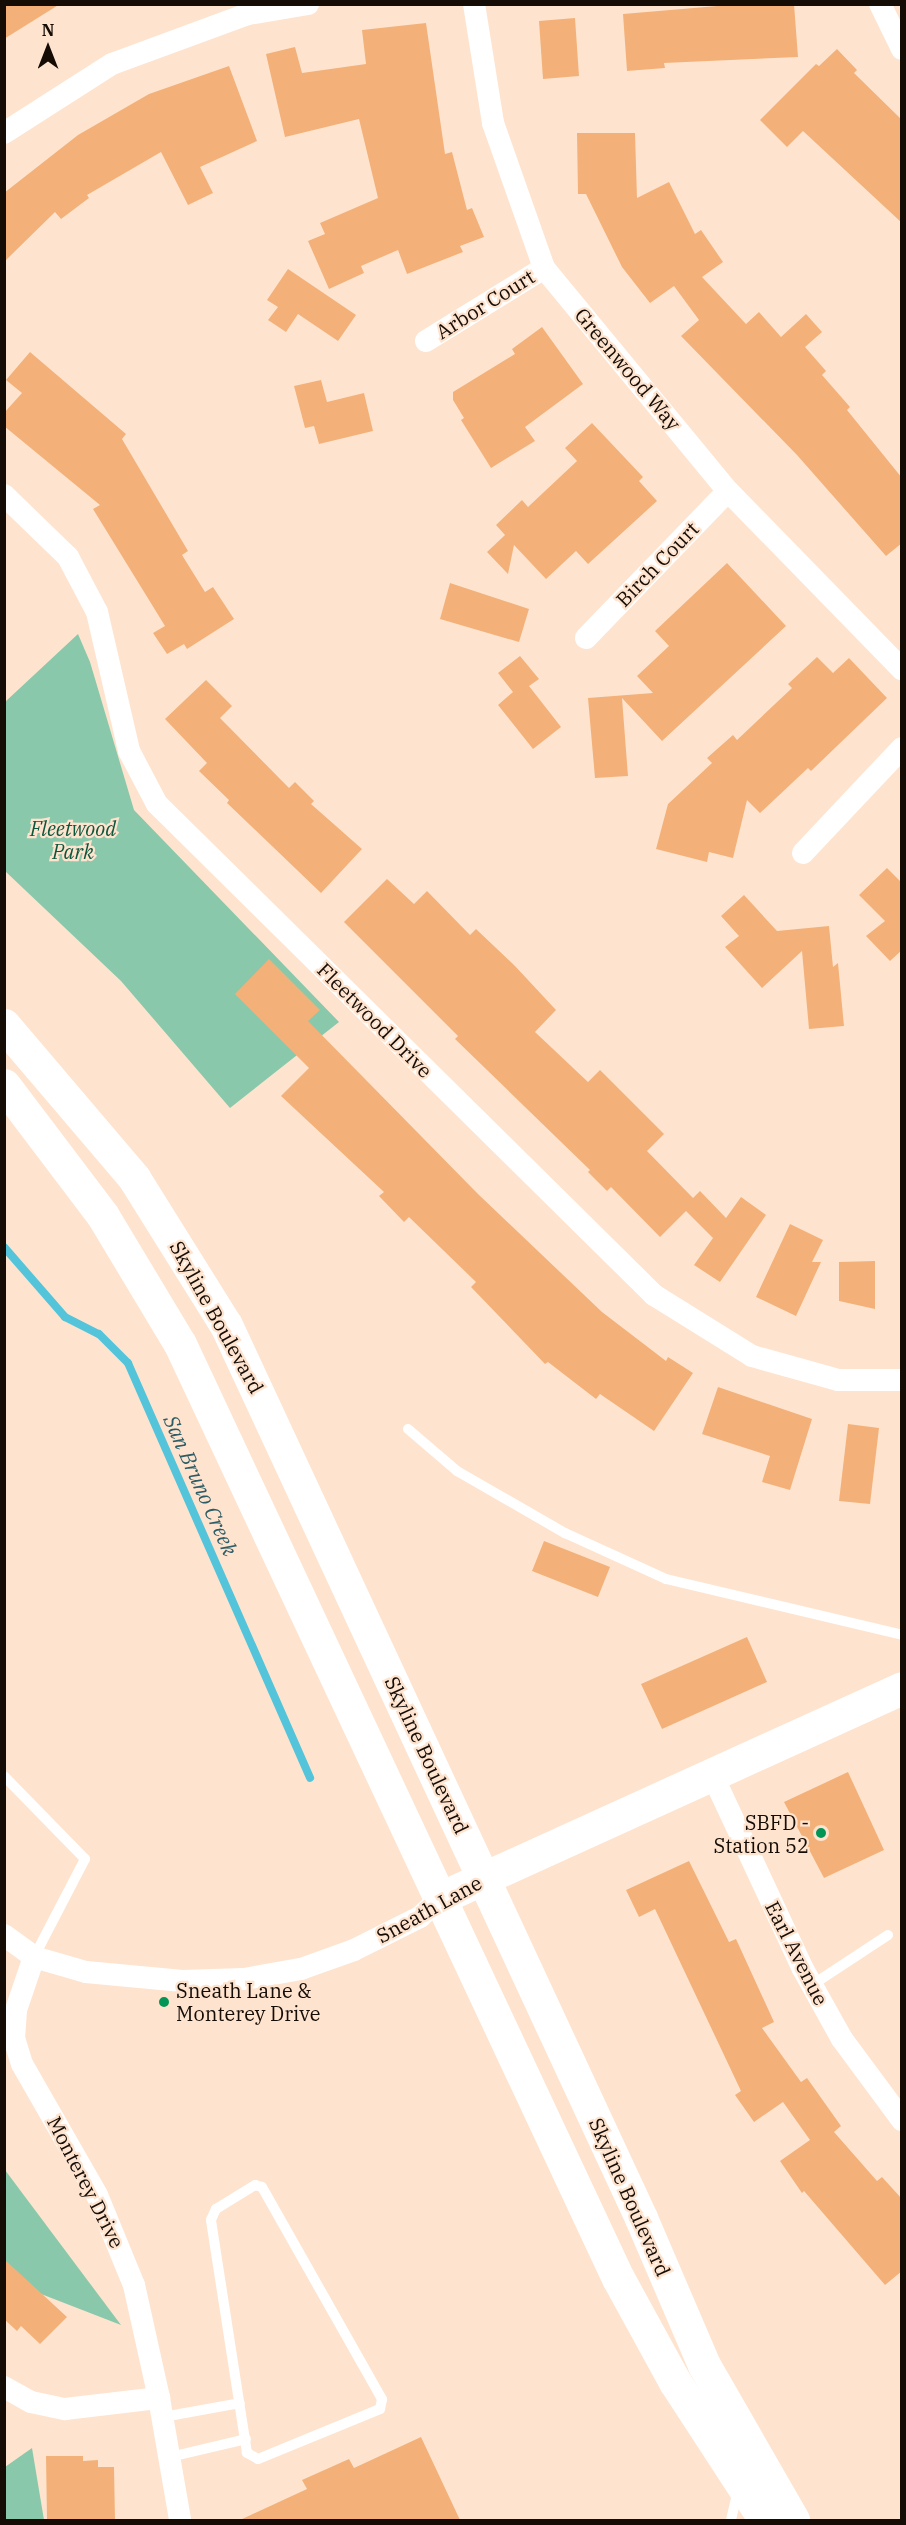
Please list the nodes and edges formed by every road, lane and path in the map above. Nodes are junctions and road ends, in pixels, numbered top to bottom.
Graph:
1 (308, 4) edge
2 (474, 4) edge
3 (880, 4) edge
4 (902, 49) edge
5 (4, 133) edge
6 (544, 268) junction
7 (426, 341) dead end
8 (728, 491) junction
9 (4, 495) edge
10 (586, 638) dead end
11 (902, 669) edge
12 (902, 748) edge
13 (803, 853) dead end
14 (4, 1025) edge
15 (4, 1085) edge
16 (902, 1380) edge
17 (408, 1429) dead end
18 (902, 1635) edge
19 (902, 1688) edge
20 (712, 1774) junction
21 (4, 1776) edge
22 (484, 1878) junction
23 (440, 1898) junction
24 (4, 1935) edge
25 (888, 1935) dead end
26 (34, 1957) junction
27 (812, 1985) junction
28 (902, 2120) edge
29 (4, 2387) edge
30 (240, 2403) junction
31 (161, 2408) junction
32 (246, 2439) junction
33 (170, 2457) junction
34 (740, 2484) junction
35 (180, 2520) edge
36 (731, 2520) edge
37 (765, 2520) edge
38 (793, 2520) edge

1 - 5 street
2 - 6 street, Greenwood Way
3 - 4 street
6 - 7 street, Arbor Court
6 - 8 street, Greenwood Way
8 - 10 street, Birch Court
8 - 11 street, Greenwood Way
9 - 16 street, Fleetwood Drive
12 - 13 street
14 - 22 main road, Skyline Boulevard
15 - 23 main road
17 - 18 lane
19 - 20 main road, Sneath Lane
20 - 22 main road, Sneath Lane
20 - 27 street, Earl Avenue
21 - 26 lane
22 - 23 main road, Sneath Lane
22 - 38 main road, Skyline Boulevard
23 - 26 street, Sneath Lane
23 - 34 main road
24 - 26 street, Sneath Lane
25 - 27 lane
26 - 31 street, Monterey Drive
27 - 28 street, Earl Avenue
29 - 31 street
30 - 31 lane
30 - 32 lane
30 - 32 lane
31 - 33 street, Monterey Drive
32 - 33 lane
33 - 35 street, Monterey Drive
34 - 36 lane
34 - 37 main road

